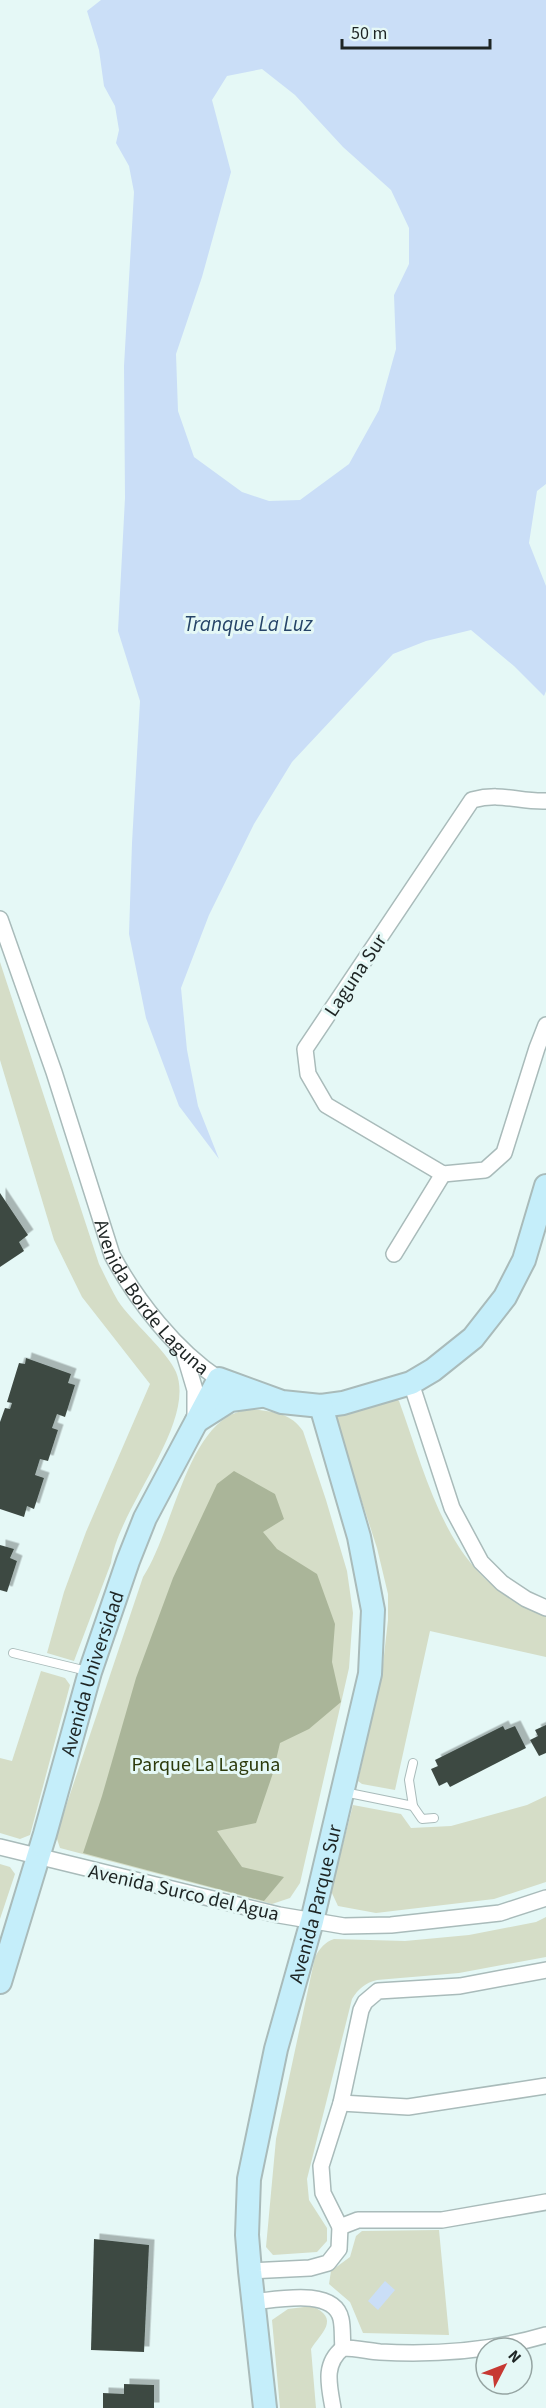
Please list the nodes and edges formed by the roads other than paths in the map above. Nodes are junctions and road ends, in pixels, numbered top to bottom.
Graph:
1 (546, 801) edge
2 (0, 919) edge
3 (546, 1026) edge
4 (442, 1174) junction
5 (546, 1186) edge
6 (394, 1254) dead end
7 (180, 1345) junction
8 (219, 1379) junction
9 (411, 1383) junction
10 (261, 1395) junction
11 (321, 1406) junction
12 (194, 1424) junction
13 (546, 1608) edge
14 (13, 1653) dead end
15 (90, 1672) junction
16 (413, 1764) dead end
17 (341, 1791) junction
18 (412, 1806) junction
19 (434, 1818) dead end
20 (0, 1847) edge
21 (38, 1857) junction
22 (546, 1898) edge
23 (312, 1921) junction
24 (546, 1970) edge
25 (0, 1982) edge
26 (546, 2086) edge
27 (341, 2103) junction
28 (546, 2202) edge
29 (340, 2227) junction
30 (249, 2271) junction
31 (252, 2302) junction
32 (546, 2335) edge
33 (343, 2348) junction
34 (265, 2408) edge
35 (333, 2408) edge

1 - 4 street, Laguna Sur
2 - 7 street, Avenida Borde Laguna
3 - 4 street
4 - 6 street
5 - 9 street, Avenida Borde Laguna
7 - 8 street, Avenida Borde Laguna
7 - 12 street
8 - 10 street, Avenida Borde Laguna
8 - 12 street, Avenida Universidad
9 - 11 street, Avenida Borde Laguna
9 - 13 street
10 - 11 street, Avenida Borde Laguna
10 - 12 street
11 - 17 street, Avenida Parque Sur
12 - 15 street, Avenida Universidad
14 - 15 lane
15 - 21 street, Avenida Universidad
16 - 18 lane
17 - 18 lane
17 - 23 street, Avenida Parque Sur
18 - 19 lane
20 - 21 street, Avenida Surco del Agua
21 - 23 street, Avenida Surco del Agua
21 - 25 street, Avenida Universidad
22 - 23 street, Avenida Surco del Agua
23 - 30 street, Avenida Parque Sur
24 - 27 street
26 - 27 street
27 - 29 street
28 - 29 street
29 - 30 street
30 - 31 street, Avenida Parque Sur
31 - 33 street
31 - 34 street, Avenida Parque Sur
32 - 33 street
33 - 35 street

